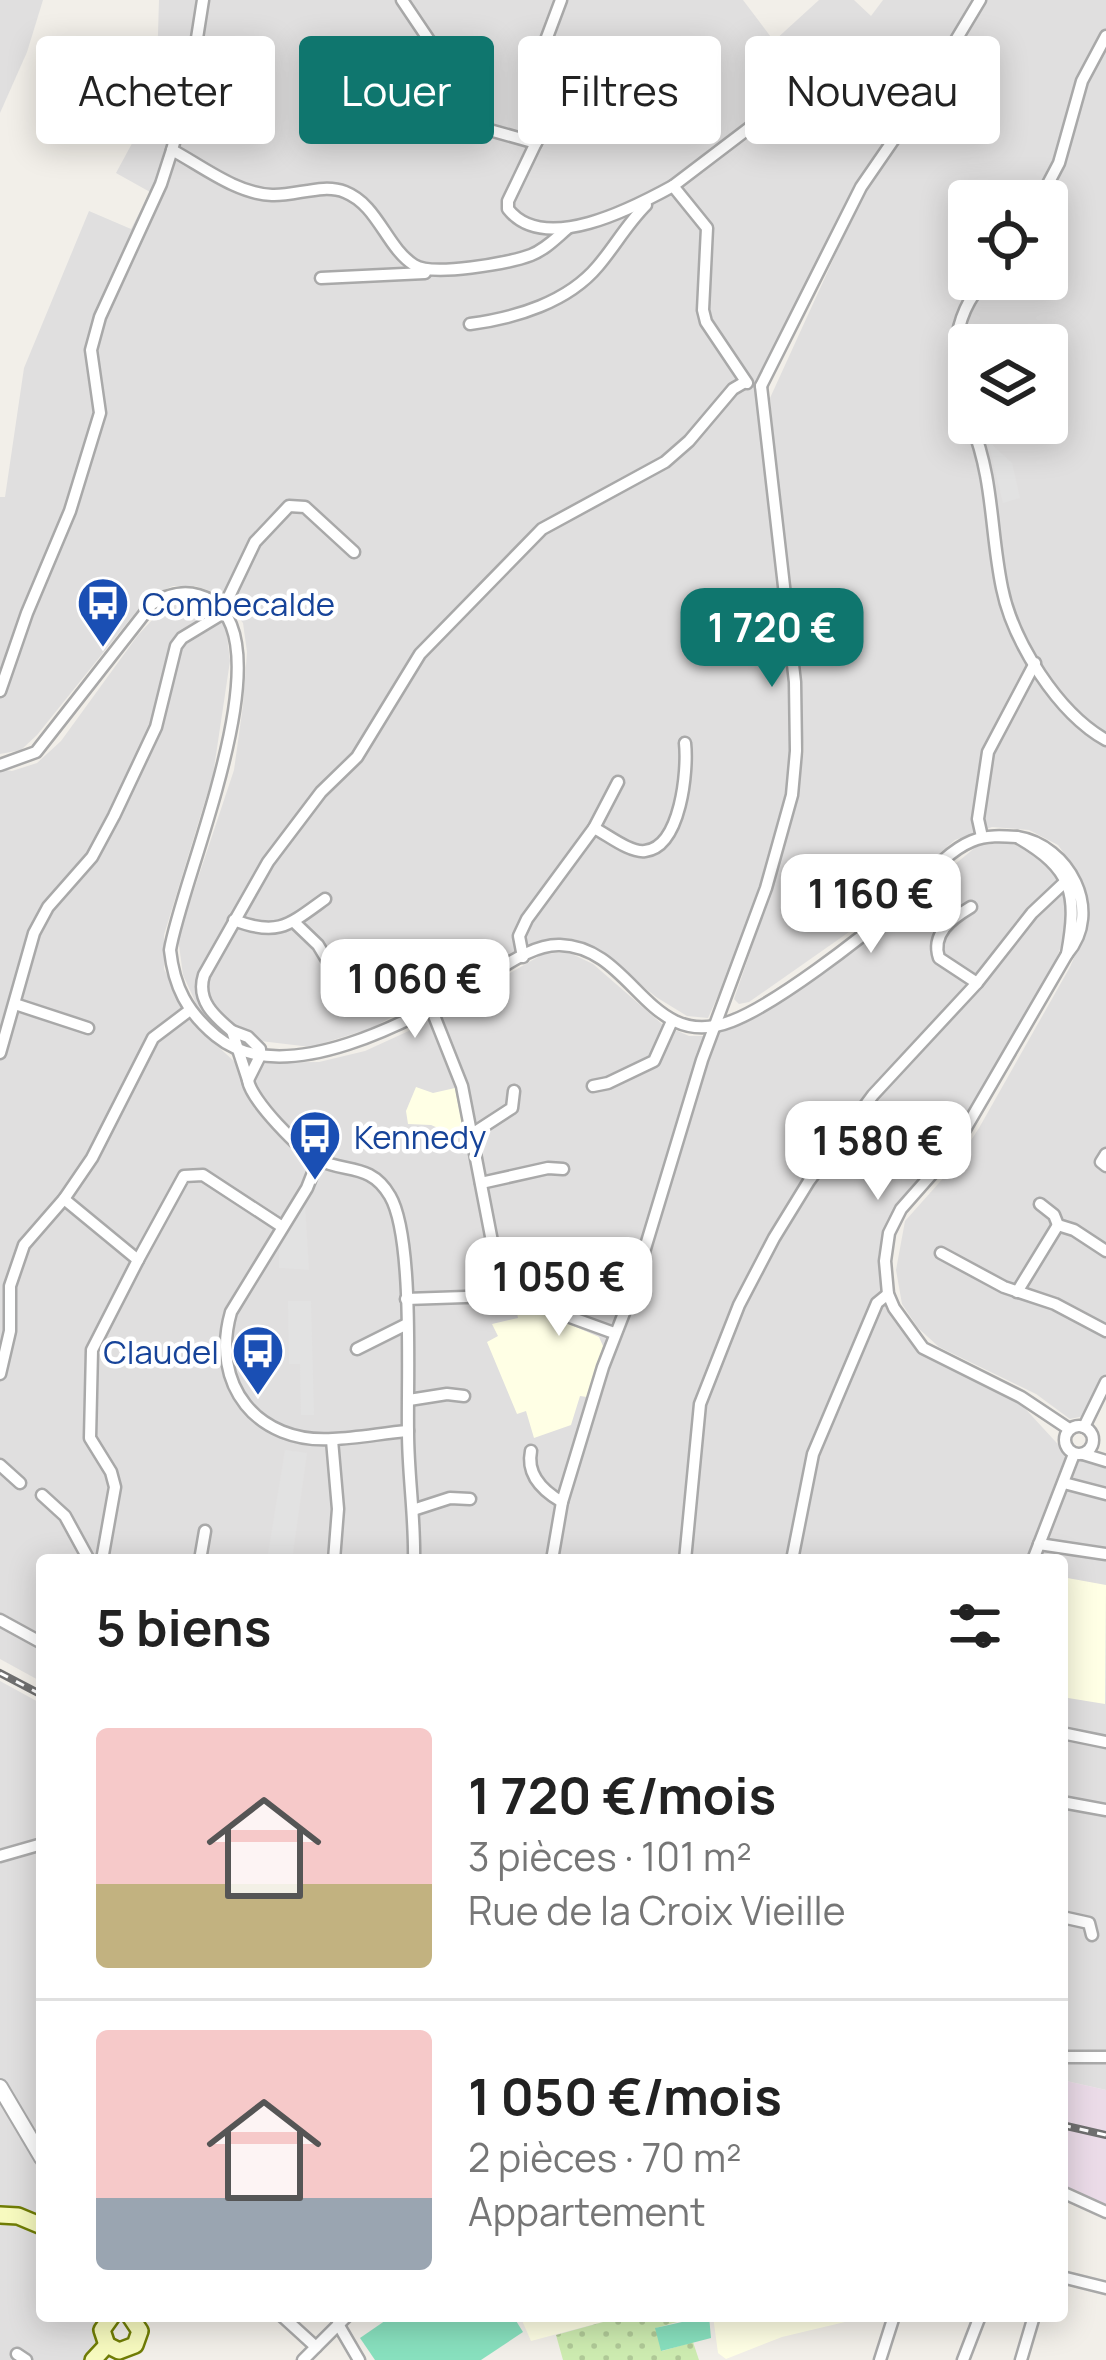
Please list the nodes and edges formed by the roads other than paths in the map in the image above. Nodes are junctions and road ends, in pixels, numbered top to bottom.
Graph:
1 (203, 0) edge
2 (401, 0) edge
3 (561, 0) edge
4 (980, 0) edge
5 (548, 36) edge
6 (1106, 36) edge
7 (745, 131) edge
8 (518, 138) edge
9 (536, 144) edge
10 (172, 150) junction
11 (1050, 180) edge
12 (673, 186) junction
13 (657, 195) junction
14 (568, 228) junction
15 (435, 272) junction
16 (321, 278) dead end
17 (470, 324) dead end
18 (745, 382) junction
19 (761, 386) junction
20 (978, 444) edge
21 (354, 551) dead end
22 (224, 611) junction
23 (1035, 663) junction
24 (0, 691) edge
25 (1106, 740) edge
26 (685, 743) dead end
27 (0, 762) edge
28 (618, 782) dead end
29 (594, 828) junction
30 (1017, 837) junction
31 (982, 838) junction
32 (1066, 881) junction
33 (325, 899) dead end
34 (1045, 903) junction
35 (970, 907) dead end
36 (1074, 907) junction
37 (234, 920) junction
38 (294, 922) junction
39 (1067, 953) junction
40 (523, 957) junction
41 (327, 960) dead end
42 (976, 982) junction
43 (727, 992) junction
44 (15, 1004) junction
45 (431, 1009) junction
46 (190, 1010) junction
47 (736, 1020) junction
48 (672, 1021) junction
49 (88, 1028) dead end
50 (704, 1028) junction
51 (232, 1042) junction
52 (0, 1052) edge
53 (260, 1052) junction
54 (248, 1080) junction
55 (592, 1086) dead end
56 (514, 1090) dead end
57 (472, 1134) junction
58 (1106, 1154) edge
59 (318, 1160) junction
60 (1106, 1166) edge
61 (563, 1169) dead end
62 (481, 1183) junction
63 (64, 1199) junction
64 (1040, 1204) dead end
65 (1058, 1225) junction
66 (281, 1226) junction
67 (1106, 1251) edge
68 (538, 1252) dead end
69 (941, 1253) dead end
70 (138, 1260) junction
71 (514, 1281) junction
72 (1017, 1292) junction
73 (888, 1294) junction
74 (524, 1295) junction
75 (406, 1299) junction
76 (405, 1325) junction
77 (1106, 1331) edge
78 (614, 1333) junction
79 (357, 1349) dead end
80 (0, 1374) edge
81 (1106, 1382) edge
82 (464, 1396) dead end
83 (409, 1400) junction
84 (1084, 1426) junction
85 (408, 1431) junction
86 (1067, 1434) junction
87 (1093, 1439) junction
88 (332, 1440) junction
89 (531, 1451) dead end
90 (1078, 1454) junction
91 (1106, 1456) edge
92 (0, 1465) edge
93 (20, 1483) dead end
94 (1064, 1483) junction
95 (1106, 1493) edge
96 (42, 1495) dead end
97 (470, 1499) dead end
98 (562, 1502) junction
99 (413, 1510) junction
100 (205, 1531) dead end
101 (1040, 1544) junction
102 (86, 1554) edge
103 (103, 1554) edge
104 (201, 1554) edge
105 (334, 1554) edge
106 (413, 1554) edge
107 (553, 1554) edge
108 (686, 1554) edge
109 (793, 1554) edge
110 (1036, 1554) edge
111 (1106, 1554) edge
112 (0, 1620) edge
113 (36, 1640) edge
114 (1068, 1734) edge
115 (1106, 1742) edge
116 (1068, 1803) edge
117 (1106, 1810) edge
118 (36, 1846) edge
119 (0, 1856) edge
120 (1068, 1918) edge
121 (1092, 1935) dead end
122 (1068, 2056) edge
123 (1106, 2057) edge
124 (0, 2087) edge
125 (36, 2148) edge
126 (1068, 2195) edge
127 (1106, 2212) edge
128 (0, 2215) edge
129 (36, 2224) edge
130 (1068, 2279) edge
131 (1106, 2288) edge
132 (108, 2322) edge
133 (289, 2322) edge
134 (340, 2322) edge
135 (343, 2322) edge
136 (892, 2322) edge
137 (978, 2322) edge
138 (1032, 2322) edge
139 (138, 2338) edge
140 (107, 2345) junction
141 (316, 2347) junction
142 (882, 2359) edge
143 (92, 2360) edge
144 (303, 2360) edge
145 (359, 2360) edge
146 (963, 2360) edge
147 (1021, 2360) edge

1 - 10 street
2 - 8 street
3 - 5 street
4 - 19 street
6 - 11 street
7 - 12 street
9 - 14 street
10 - 15 street
10 - 24 street
12 - 13 street
12 - 18 street
13 - 14 street
13 - 17 street
14 - 15 street
15 - 16 street
18 - 19 street
18 - 37 street
19 - 43 street
20 - 23 street
21 - 22 street
22 - 27 street
22 - 44 street
22 - 46 street
23 - 25 street
23 - 31 street
26 - 29 street
28 - 29 street
29 - 40 street
30 - 31 street
30 - 32 street
30 - 39 street
31 - 47 street
32 - 34 street
32 - 36 street
33 - 38 street
34 - 36 street
34 - 42 street
35 - 42 street
36 - 39 street
37 - 38 street
37 - 51 street
38 - 41 street
39 - 73 street
40 - 45 street
40 - 48 street
42 - 108 street
43 - 47 street
43 - 50 street
44 - 49 street
44 - 52 street
45 - 53 street
45 - 57 street
46 - 51 street
46 - 63 street
47 - 50 street
48 - 50 street
48 - 55 street
50 - 78 street
51 - 53 street
51 - 53 street
51 - 54 street
53 - 54 street
54 - 59 street
56 - 57 street
57 - 62 street
58 - 60 street
59 - 66 street
59 - 75 street
61 - 62 street
62 - 71 street
63 - 70 street
63 - 80 street
64 - 65 street
65 - 67 street
65 - 72 street
66 - 70 street
66 - 88 street
68 - 71 street
69 - 72 street
70 - 103 street
71 - 74 street
72 - 77 street
73 - 86 street
73 - 109 street
74 - 75 street
74 - 78 street
75 - 76 street
76 - 79 street
76 - 83 street
78 - 98 street
81 - 84 street
82 - 83 street
83 - 85 street
84 - 86 street
84 - 87 street
85 - 88 street
85 - 99 street
86 - 90 street
87 - 90 street
87 - 91 street
88 - 105 street
89 - 98 street
90 - 91 street
90 - 94 street
92 - 93 street
94 - 95 street
94 - 101 street
96 - 102 street
97 - 99 street
98 - 107 street
99 - 106 street
100 - 104 street
101 - 110 street
101 - 111 street
112 - 113 street
114 - 115 street
116 - 117 street
118 - 119 street
120 - 121 street
122 - 123 street
124 - 125 street
126 - 127 street
128 - 129 main road
130 - 131 street
132 - 140 main road
133 - 141 street
134 - 141 street
135 - 145 street
136 - 142 street
137 - 146 street
138 - 147 street
139 - 140 main road
140 - 143 main road
141 - 144 street

